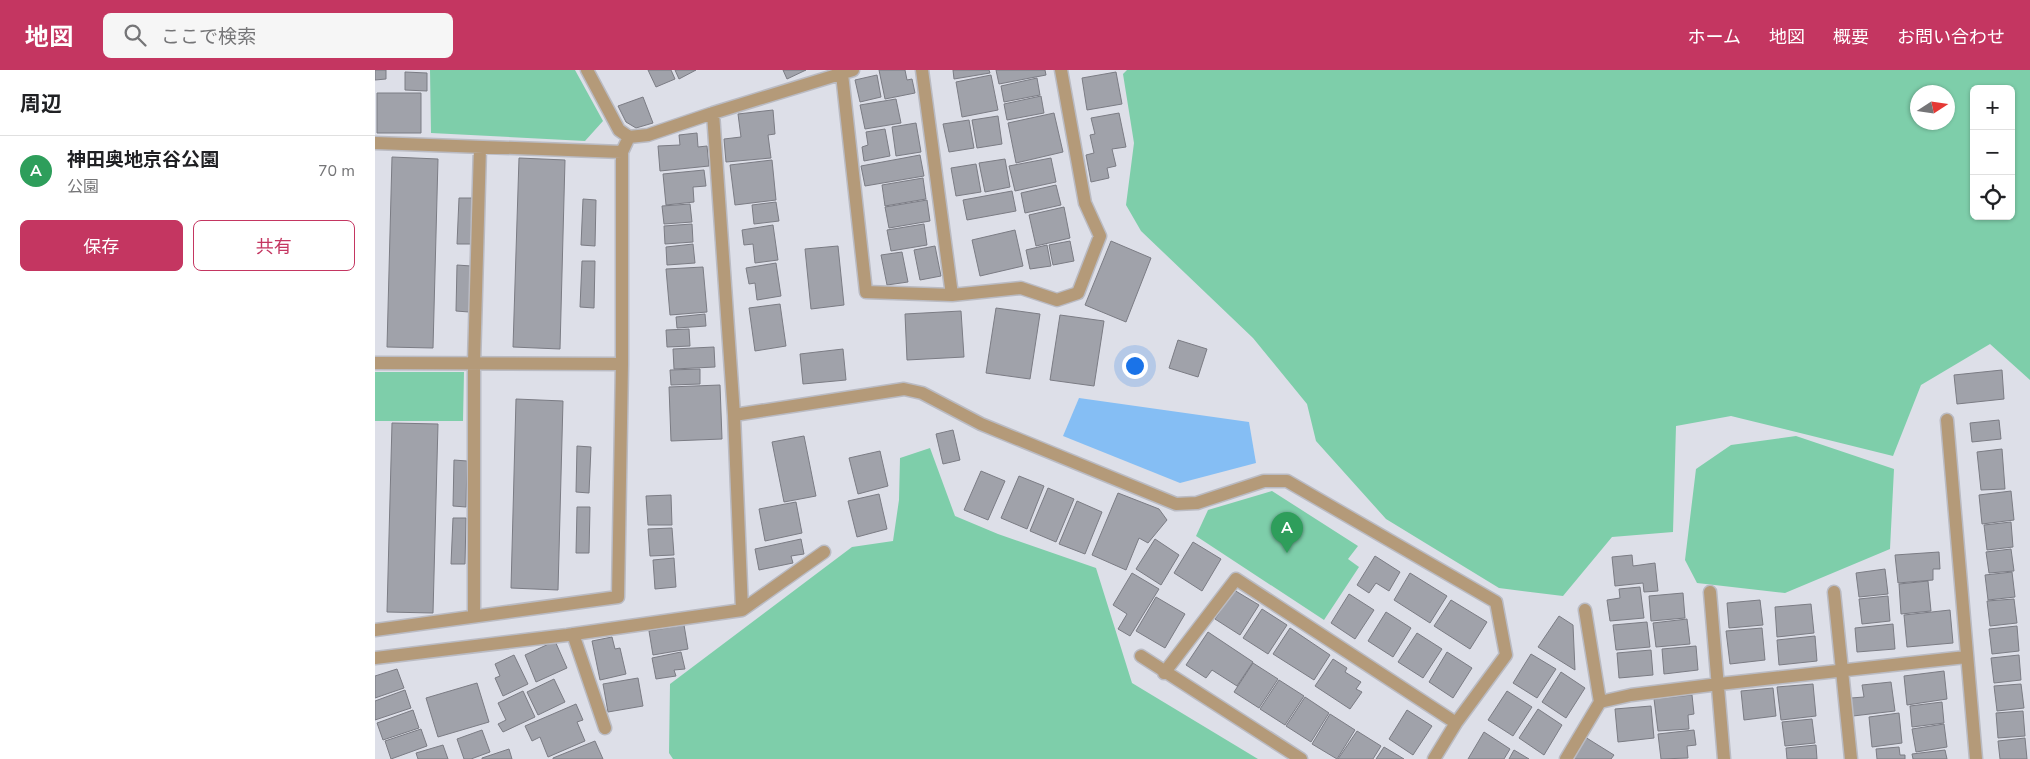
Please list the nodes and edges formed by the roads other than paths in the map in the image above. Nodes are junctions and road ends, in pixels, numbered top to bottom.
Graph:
1 (587, 70) edge
2 (922, 70) edge
3 (1061, 70) edge
4 (847, 72) edge
5 (713, 113) junction
6 (629, 138) junction
7 (375, 143) edge
8 (479, 147) junction
9 (622, 152) junction
10 (952, 295) junction
11 (375, 363) edge
12 (474, 363) junction
13 (622, 364) junction
14 (734, 415) junction
15 (1947, 420) dead end
16 (824, 552) dead end
17 (1710, 592) dead end
18 (1834, 592) dead end
19 (741, 610) junction
20 (1585, 610) dead end
21 (473, 616) junction
22 (375, 630) edge
23 (573, 634) junction
24 (1141, 656) dead end
25 (1966, 657) junction
26 (375, 658) edge
27 (1842, 671) junction
28 (1164, 673) junction
29 (1719, 684) junction
30 (1599, 702) junction
31 (1456, 723) junction
32 (605, 728) dead end
33 (1301, 759) edge
34 (1434, 759) edge
35 (1566, 759) edge
36 (1724, 759) edge
37 (1851, 759) edge
38 (1976, 759) edge

1 - 6 street
2 - 10 street
3 - 10 street
4 - 5 street
4 - 10 street
5 - 6 street
5 - 14 street
6 - 9 street
7 - 8 street
8 - 9 street
8 - 12 street
9 - 13 street
11 - 12 street
12 - 13 street
12 - 21 street
13 - 21 street
14 - 19 street
14 - 31 street
15 - 25 street
16 - 19 street
17 - 29 street
18 - 27 street
19 - 23 street
20 - 30 street
21 - 22 street
23 - 26 street
23 - 32 street
24 - 28 street
25 - 27 street
25 - 38 street
27 - 29 street
27 - 37 street
28 - 31 street
28 - 33 street
29 - 30 street
29 - 36 street
30 - 35 street
31 - 34 street

